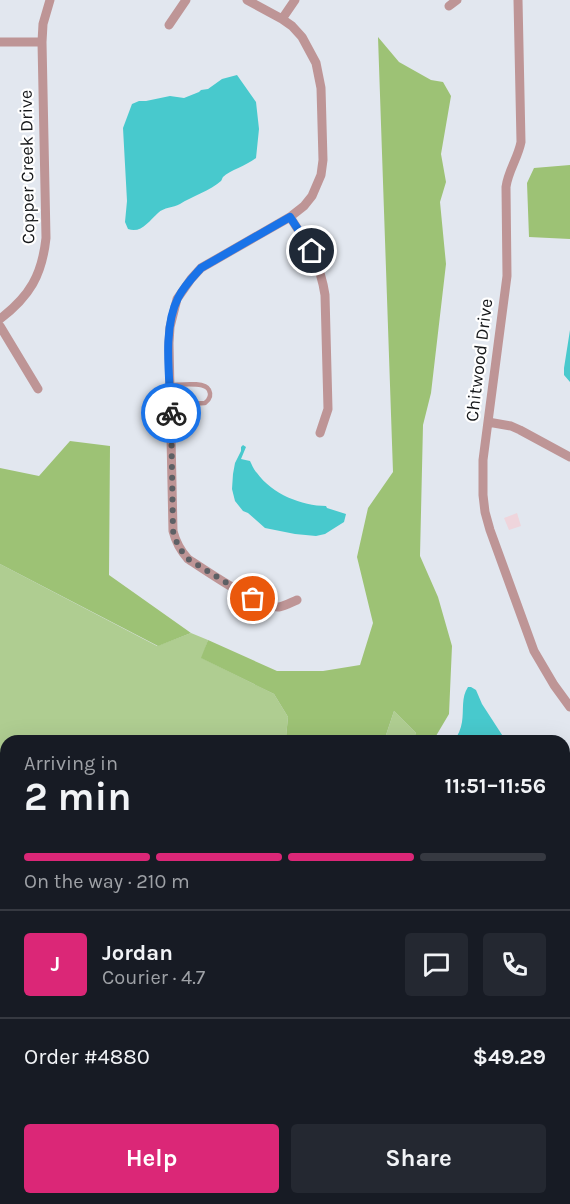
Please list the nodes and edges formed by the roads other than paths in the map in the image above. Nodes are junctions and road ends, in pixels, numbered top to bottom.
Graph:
1 (50, 0) edge
2 (186, 0) edge
3 (247, 0) edge
4 (295, 0) edge
5 (518, 0) edge
6 (282, 19) junction
7 (169, 25) dead end
8 (0, 42) edge
9 (42, 42) junction
10 (290, 217) junction
11 (0, 320) edge
12 (0, 326) edge
13 (170, 385) junction
14 (38, 390) dead end
15 (171, 405) junction
16 (488, 422) junction
17 (320, 433) dead end
18 (570, 457) edge
19 (297, 600) dead end
20 (570, 707) edge

1 - 9 street, Copper Creek Drive
2 - 7 street
3 - 6 street
4 - 6 street
5 - 16 street, Chitwood Drive
6 - 10 street
8 - 9 street
9 - 11 street, Copper Creek Drive
10 - 13 street
10 - 17 street
12 - 14 street
13 - 15 street
13 - 15 lane
15 - 19 street
16 - 18 street
16 - 20 street, Chitwood Drive

